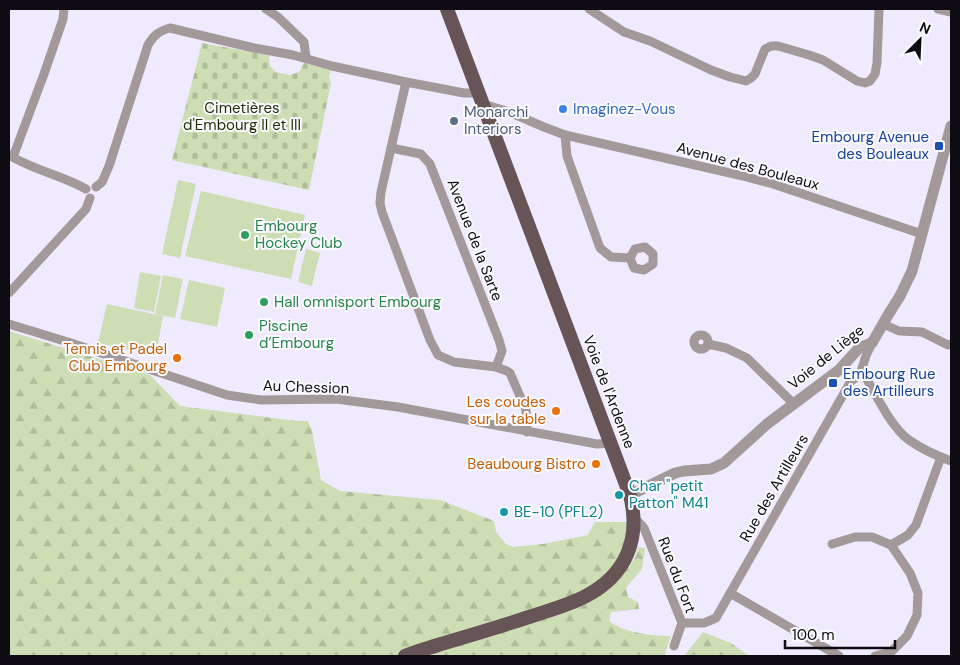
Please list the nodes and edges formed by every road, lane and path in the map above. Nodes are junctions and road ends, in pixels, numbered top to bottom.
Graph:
1 (64, 9) edge
2 (266, 9) edge
3 (447, 9) edge
4 (589, 9) edge
5 (880, 9) edge
6 (938, 9) edge
7 (951, 12) edge
8 (306, 58) junction
9 (406, 82) junction
10 (481, 99) junction
11 (951, 126) edge
12 (564, 135) junction
13 (391, 148) junction
14 (11, 156) edge
15 (96, 187) junction
16 (86, 189) junction
17 (90, 198) junction
18 (922, 234) junction
19 (630, 258) dead end
20 (9, 294) edge
21 (9, 324) edge
22 (884, 324) junction
23 (872, 343) junction
24 (708, 344) dead end
25 (951, 344) edge
26 (496, 367) junction
27 (863, 368) junction
28 (794, 404) junction
29 (527, 432) junction
30 (611, 443) junction
31 (941, 457) junction
32 (951, 461) edge
33 (630, 495) junction
34 (634, 517) junction
35 (832, 544) dead end
36 (892, 546) junction
37 (730, 593) junction
38 (682, 623) junction
39 (674, 646) dead end
40 (405, 656) edge
41 (839, 656) edge
42 (875, 656) edge

1 - 14 street
2 - 8 street
3 - 10 main road, Voie de l'Ardenne
4 - 5 street
6 - 7 street
8 - 9 street, Avenue des Bouleaux
8 - 15 street, Avenue des Bouleaux
9 - 10 street, Avenue des Bouleaux
9 - 13 street
10 - 12 street, Avenue des Bouleaux
10 - 30 main road, Voie de l'Ardenne
11 - 18 street, Voie de Liège
12 - 18 street, Avenue des Bouleaux
12 - 19 street
13 - 26 street, Avenue de la Sarte
13 - 26 street
14 - 16 street
15 - 16 street
15 - 17 street
16 - 17 street
17 - 20 street
18 - 22 street, Voie de Liège
21 - 29 street, Au Chession
22 - 23 street, Voie de Liège
22 - 25 street
23 - 27 street, Rue des Artilleurs
23 - 28 street, Voie de Liège
24 - 28 street
26 - 29 street
27 - 31 street
27 - 37 street, Rue des Artilleurs
28 - 33 street, Voie de Liège
29 - 30 street, Au Chession
30 - 33 main road, Voie de l'Ardenne
31 - 32 street
31 - 36 street
33 - 34 main road, Voie de l'Ardenne
34 - 38 street, Rue du Fort
34 - 40 main road, Voie de l'Ardenne
35 - 36 street
36 - 42 street
37 - 38 street, Rue des Artilleurs
37 - 41 street
38 - 39 street, Rue du Fort

